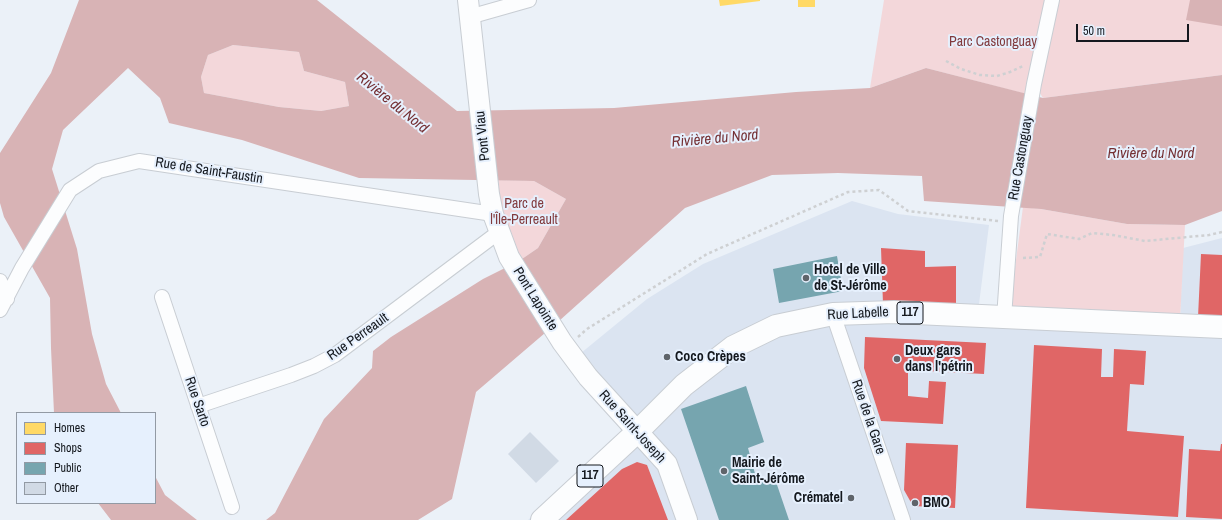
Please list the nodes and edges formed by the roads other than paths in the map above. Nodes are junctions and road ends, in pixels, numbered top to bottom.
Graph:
1 (530, 0) edge
2 (1052, 0) edge
3 (468, 8) edge
4 (496, 223) junction
5 (0, 281) edge
6 (162, 297) dead end
7 (3, 305) edge
8 (833, 314) junction
9 (1004, 318) junction
10 (1222, 327) edge
11 (562, 342) joint
12 (198, 406) junction
13 (637, 432) junction
14 (232, 507) dead end
15 (542, 520) edge
16 (687, 520) edge
17 (903, 520) edge

1 - 3 street
2 - 9 street, Rue Castonguay
3 - 4 street, Pont Viau
4 - 7 street, Rue de Saint-Faustin
4 - 11 street, Pont Lapointe
4 - 12 street, Rue Perreault
5 - 7 street
6 - 12 street, Rue Sarto
8 - 9 main road, Rue Labelle / 117
8 - 13 main road, Rue Labelle / 117
8 - 17 street, Rue de la Gare
9 - 10 main road, Rue Labelle / 117
11 - 13 street, Rue Saint-Joseph
12 - 14 street, Rue Sarto
13 - 15 main road, Rue Labelle / 117
13 - 16 street, Rue Saint-Joseph

